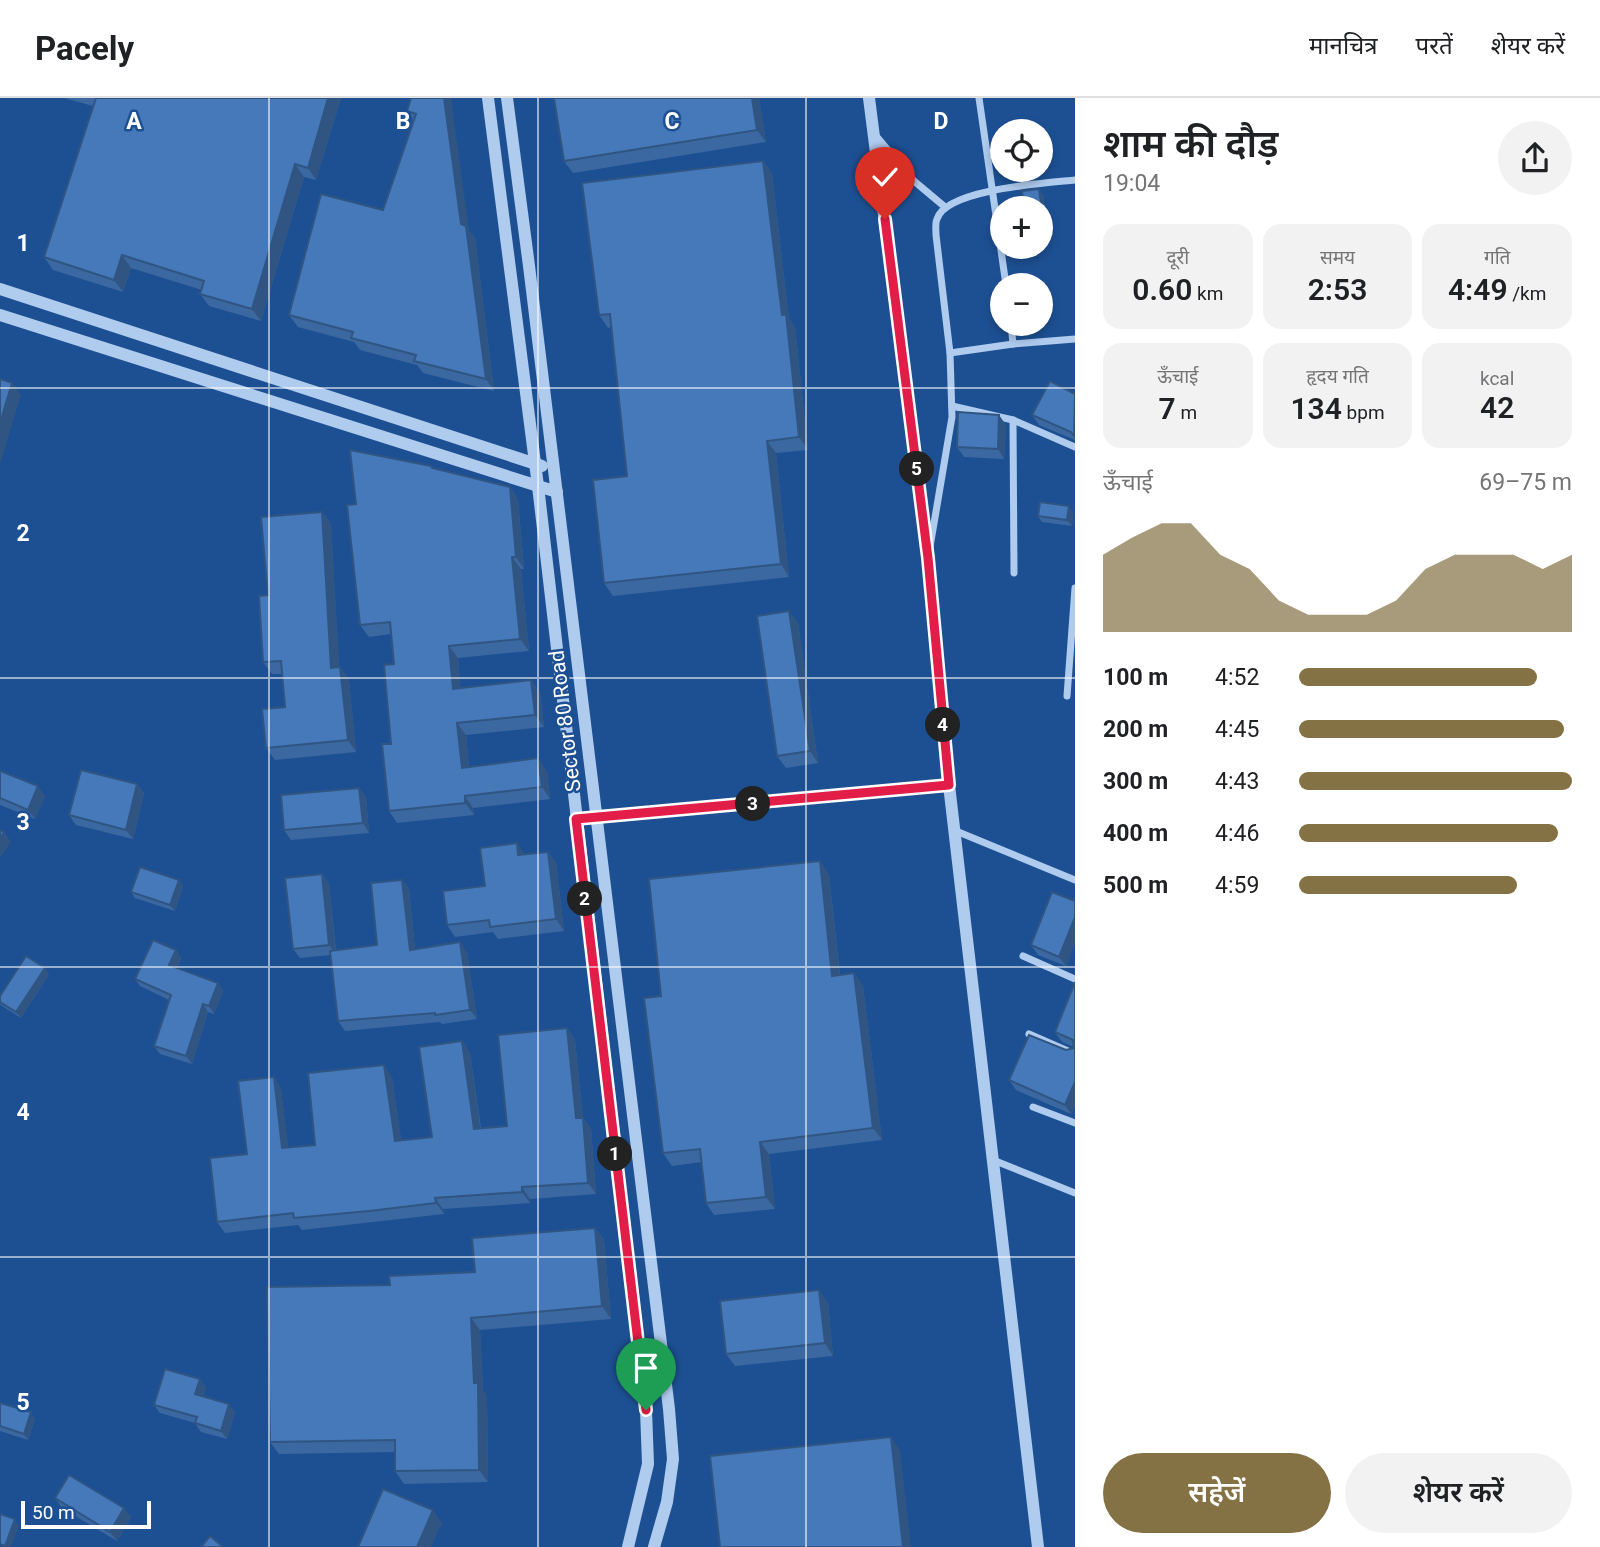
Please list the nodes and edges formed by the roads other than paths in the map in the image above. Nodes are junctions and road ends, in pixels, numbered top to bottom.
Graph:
1 (488, 98) edge
2 (507, 98) edge
3 (869, 98) edge
4 (979, 98) edge
5 (874, 134) junction
6 (1075, 180) edge
7 (994, 190) junction
8 (945, 207) junction
9 (1004, 273) edge
10 (0, 289) edge
11 (0, 315) edge
12 (1012, 336) edge
13 (1075, 340) edge
14 (1013, 345) junction
15 (950, 353) junction
16 (952, 405) junction
17 (1013, 420) junction
18 (1075, 447) edge
19 (535, 464) junction
20 (554, 470) junction
21 (538, 486) junction
22 (557, 492) junction
23 (928, 558) junction
24 (1014, 573) dead end
25 (1075, 588) edge
26 (1067, 696) dead end
27 (949, 785) junction
28 (597, 818) junction
29 (576, 819) junction
30 (956, 831) junction
31 (1075, 880) edge
32 (1023, 956) dead end
33 (1075, 979) edge
34 (1029, 1034) edge
35 (1075, 1054) edge
36 (1033, 1107) dead end
37 (1075, 1124) edge
38 (993, 1160) junction
39 (1075, 1193) edge
40 (628, 1547) edge
41 (654, 1547) edge
42 (1038, 1547) edge

1 - 19 street, Sector 80 Road
2 - 20 street, Sector 80 Road
3 - 5 street
4 - 7 street
5 - 8 street
5 - 23 street
6 - 7 street
7 - 8 street
7 - 9 street
8 - 15 street
10 - 19 street
11 - 21 street
12 - 14 street
13 - 14 street
14 - 15 street
15 - 16 street
16 - 17 street
16 - 23 street
17 - 18 street
17 - 24 street
19 - 20 street
19 - 21 street, Sector 80 Road
20 - 22 street, Sector 80 Road
21 - 22 street
21 - 29 street, Sector 80 Road
22 - 28 street, Sector 80 Road
23 - 27 street
25 - 26 street
27 - 28 street
27 - 30 street
28 - 29 street
28 - 41 street, Sector 80 Road
29 - 40 street, Sector 80 Road
30 - 31 street
30 - 38 street
32 - 33 street
34 - 35 street
36 - 37 street
38 - 39 street
38 - 42 street

